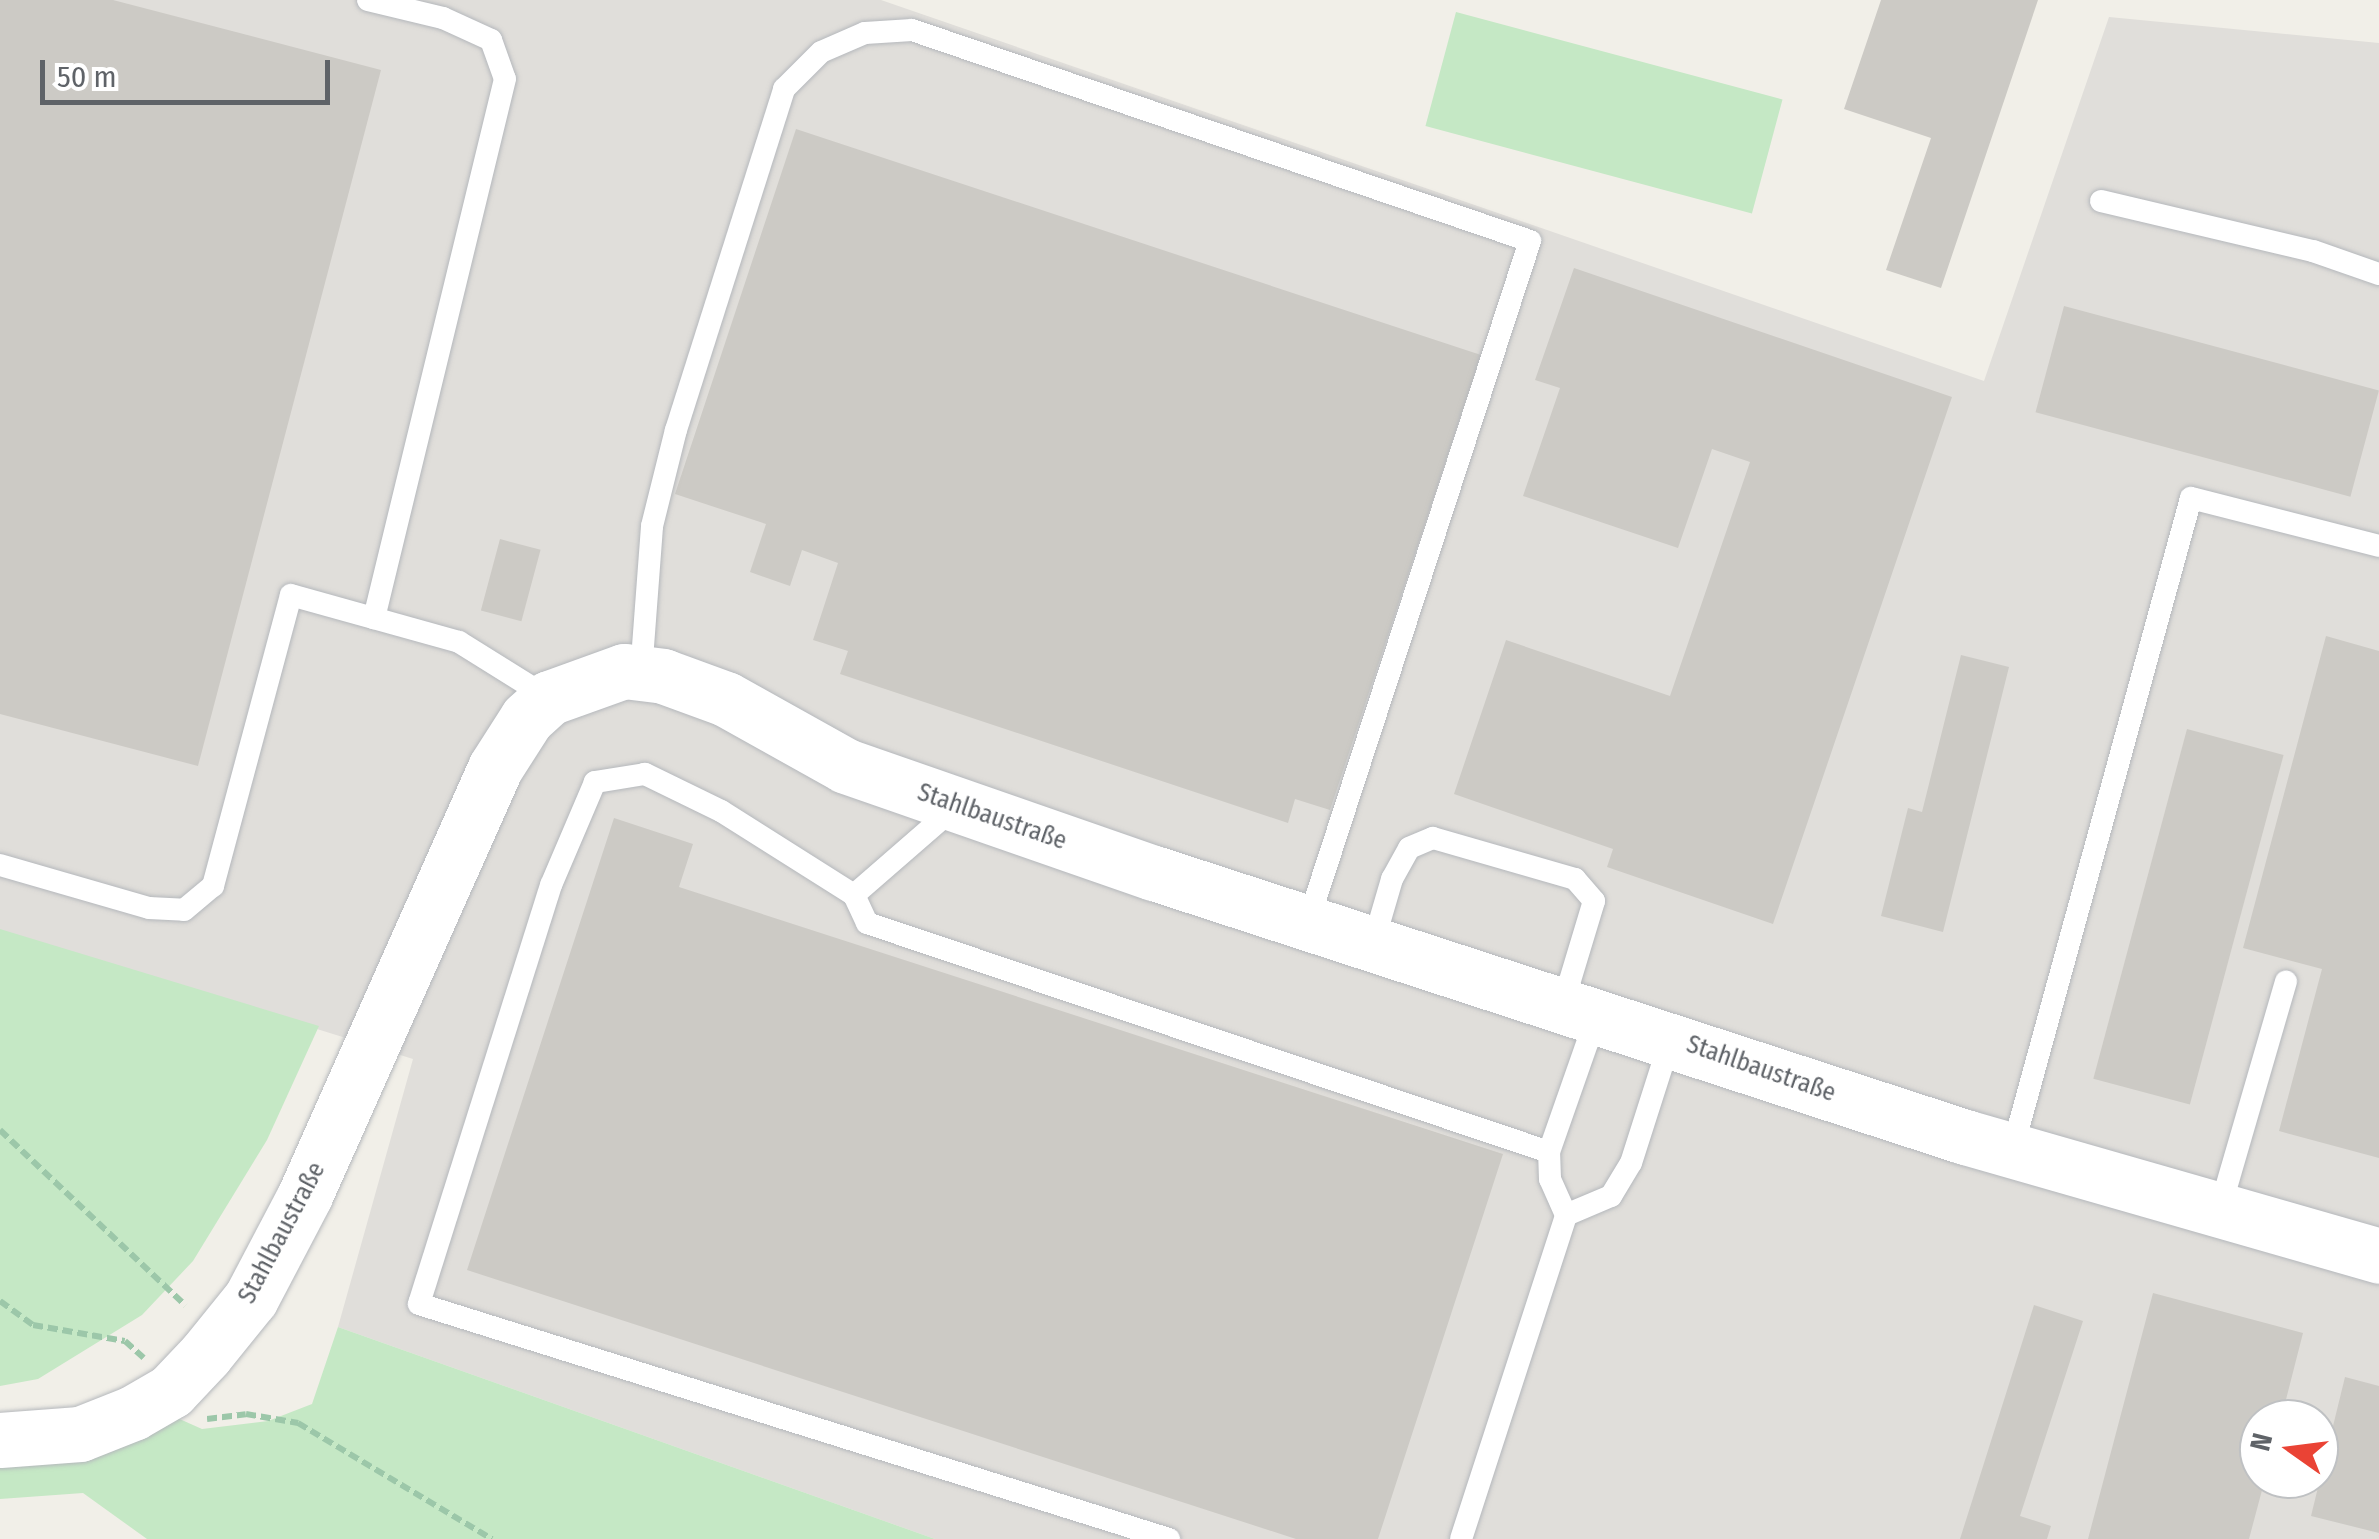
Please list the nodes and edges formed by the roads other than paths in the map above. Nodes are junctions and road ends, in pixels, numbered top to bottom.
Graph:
1 (368, 0) edge
2 (2102, 201) dead end
3 (2379, 274) edge
4 (2379, 546) edge
5 (374, 618) junction
6 (641, 673) junction
7 (549, 698) junction
8 (956, 805) junction
9 (0, 865) edge
10 (854, 895) junction
11 (1308, 922) junction
12 (1374, 944) junction
13 (2286, 982) dead end
14 (1580, 1010) junction
15 (1671, 1039) junction
16 (2012, 1151) junction
17 (1549, 1152) junction
18 (2219, 1212) junction
19 (1566, 1215) junction
20 (2379, 1256) edge
21 (0, 1440) edge
22 (1169, 1539) edge
23 (1461, 1539) edge

1 - 5 lane
2 - 3 lane
4 - 16 lane
5 - 7 lane
5 - 9 lane
6 - 7 street, Stahlbaustraße
6 - 8 street, Stahlbaustraße
6 - 11 lane
7 - 21 street, Stahlbaustraße
8 - 10 lane
8 - 11 street, Stahlbaustraße
10 - 17 lane
10 - 22 lane
11 - 12 street, Stahlbaustraße
12 - 14 street, Stahlbaustraße
12 - 14 lane
13 - 18 lane
14 - 15 street, Stahlbaustraße
14 - 17 lane
15 - 16 street, Stahlbaustraße
15 - 19 lane
16 - 18 street, Stahlbaustraße
17 - 19 lane
18 - 20 street, Stahlbaustraße
19 - 23 lane

